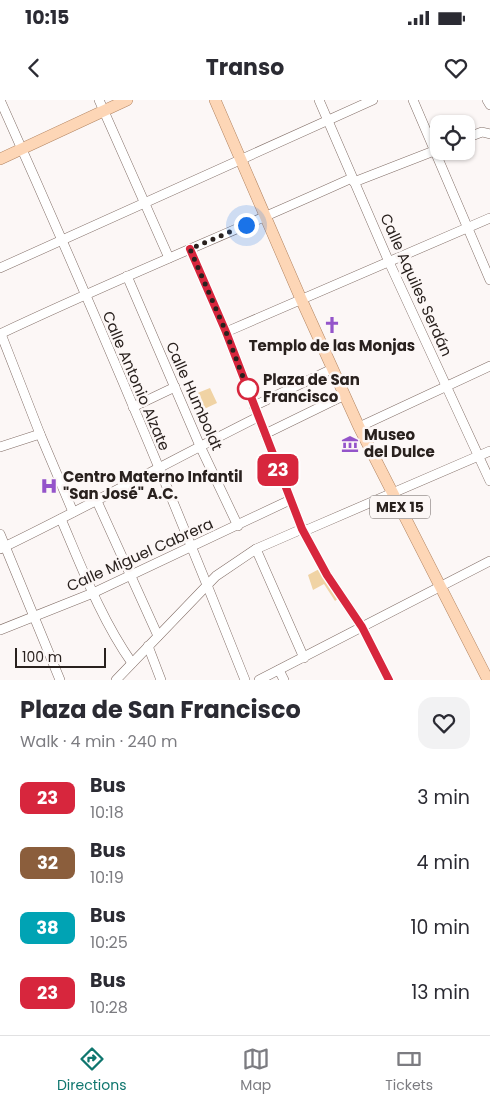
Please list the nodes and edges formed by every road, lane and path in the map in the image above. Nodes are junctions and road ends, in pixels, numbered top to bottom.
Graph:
1 (0, 100) edge
2 (99, 100) edge
3 (128, 100) edge
4 (215, 100) edge
5 (319, 100) edge
6 (373, 100) edge
7 (413, 100) edge
8 (488, 100) edge
9 (490, 105) edge
10 (104, 111) junction
11 (328, 121) junction
12 (490, 134) edge
13 (475, 135) edge
14 (430, 137) edge
15 (22, 149) junction
16 (430, 152) edge
17 (0, 159) edge
18 (241, 160) junction
19 (440, 160) edge
20 (353, 180) junction
21 (145, 203) junction
22 (266, 217) junction
23 (490, 218) edge
24 (467, 228) junction
25 (62, 240) junction
26 (190, 249) junction
27 (169, 258) junction
28 (389, 262) junction
29 (0, 268) edge
30 (127, 276) junction
31 (490, 280) edge
32 (85, 295) junction
33 (301, 299) junction
34 (226, 332) junction
35 (1, 334) edge
36 (490, 366) edge
37 (332, 369) junction
38 (446, 386) junction
39 (174, 387) junction
40 (345, 395) junction
41 (254, 406) junction
42 (133, 407) junction
43 (258, 417) junction
44 (359, 427) junction
45 (40, 434) junction
46 (265, 434) junction
47 (200, 446) junction
48 (0, 447) edge
49 (490, 452) edge
50 (478, 457) junction
51 (159, 468) junction
52 (490, 481) edge
53 (393, 494) junction
54 (96, 500) junction
55 (290, 500) junction
56 (73, 512) junction
57 (62, 519) junction
58 (238, 526) junction
59 (302, 529) junction
60 (0, 534) edge
61 (192, 547) junction
62 (2, 548) edge
63 (256, 549) junction
64 (490, 561) edge
65 (130, 576) junction
66 (207, 585) junction
67 (441, 586) junction
68 (93, 594) junction
69 (33, 618) junction
70 (362, 627) junction
71 (0, 630) edge
72 (158, 636) junction
73 (148, 646) junction
74 (304, 658) junction
75 (132, 663) junction
76 (279, 670) junction
77 (60, 680) edge
78 (116, 680) edge
79 (161, 680) edge
80 (245, 680) edge
81 (260, 680) edge
82 (284, 680) edge
83 (389, 680) edge
84 (488, 680) edge

1 - 15 street, Calle Antonio Alzate
2 - 10 street
3 - 10 main road
4 - 18 main road, MEX 15
5 - 11 street, Calle Aquiles Serdán
6 - 11 street
7 - 14 street
8 - 9 street
10 - 15 main road
10 - 21 street
11 - 18 street
11 - 20 street, Calle Aquiles Serdán
12 - 13 street
15 - 17 main road
15 - 25 street, Calle Antonio Alzate
16 - 20 street
18 - 21 street
18 - 22 main road, MEX 15
19 - 24 street
20 - 22 street
20 - 28 street, Calle Aquiles Serdán
21 - 25 street
21 - 27 street
22 - 26 street
22 - 33 main road, MEX 15
23 - 24 street
24 - 28 street
24 - 31 street
25 - 29 street
25 - 32 street, Calle Antonio Alzate
26 - 27 street
26 - 34 street
27 - 30 street
28 - 33 street
28 - 38 street, Calle Aquiles Serdán
30 - 32 street
30 - 39 street, Calle Humboldt
32 - 35 street
32 - 42 street, Calle Antonio Alzate
33 - 34 street
33 - 37 main road, MEX 15
34 - 41 street
35 - 45 street
36 - 38 street
37 - 40 main road, MEX 15
37 - 41 street
38 - 44 street
38 - 50 street, Calle Aquiles Serdán
39 - 42 street
39 - 47 street, Calle Humboldt
40 - 44 main road, MEX 15
40 - 46 street
41 - 43 street
42 - 51 street, Calle Antonio Alzate
43 - 46 street
43 - 47 street
44 - 53 main road, MEX 15
45 - 48 street
45 - 56 street
46 - 55 street
47 - 51 street
47 - 58 street, Calle Humboldt
49 - 50 street
50 - 52 street, Calle Aquiles Serdán
50 - 53 street
51 - 54 street
51 - 61 street, Calle Antonio Alzate
53 - 59 street
53 - 67 main road, MEX 15
54 - 56 street
54 - 65 street
55 - 58 street, Calle Miguel Cabrera
55 - 59 street
56 - 57 street
57 - 62 street
57 - 68 street
58 - 61 street, Calle Miguel Cabrera
59 - 63 street
59 - 70 street
60 - 62 street
61 - 65 street, Calle Miguel Cabrera
61 - 66 street, Calle Antonio Alzate
62 - 69 street
63 - 66 street
63 - 74 street
64 - 67 street
65 - 68 street, Calle Miguel Cabrera
65 - 72 street
66 - 72 street
66 - 80 street, Calle Antonio Alzate
67 - 70 street
67 - 84 main road, MEX 15
68 - 69 street, Calle Miguel Cabrera
68 - 75 street
69 - 71 street, Calle Miguel Cabrera
69 - 77 street
70 - 74 street
70 - 83 street
72 - 73 street
73 - 75 street
73 - 79 street
74 - 76 street
75 - 78 street
76 - 81 street
76 - 82 street

